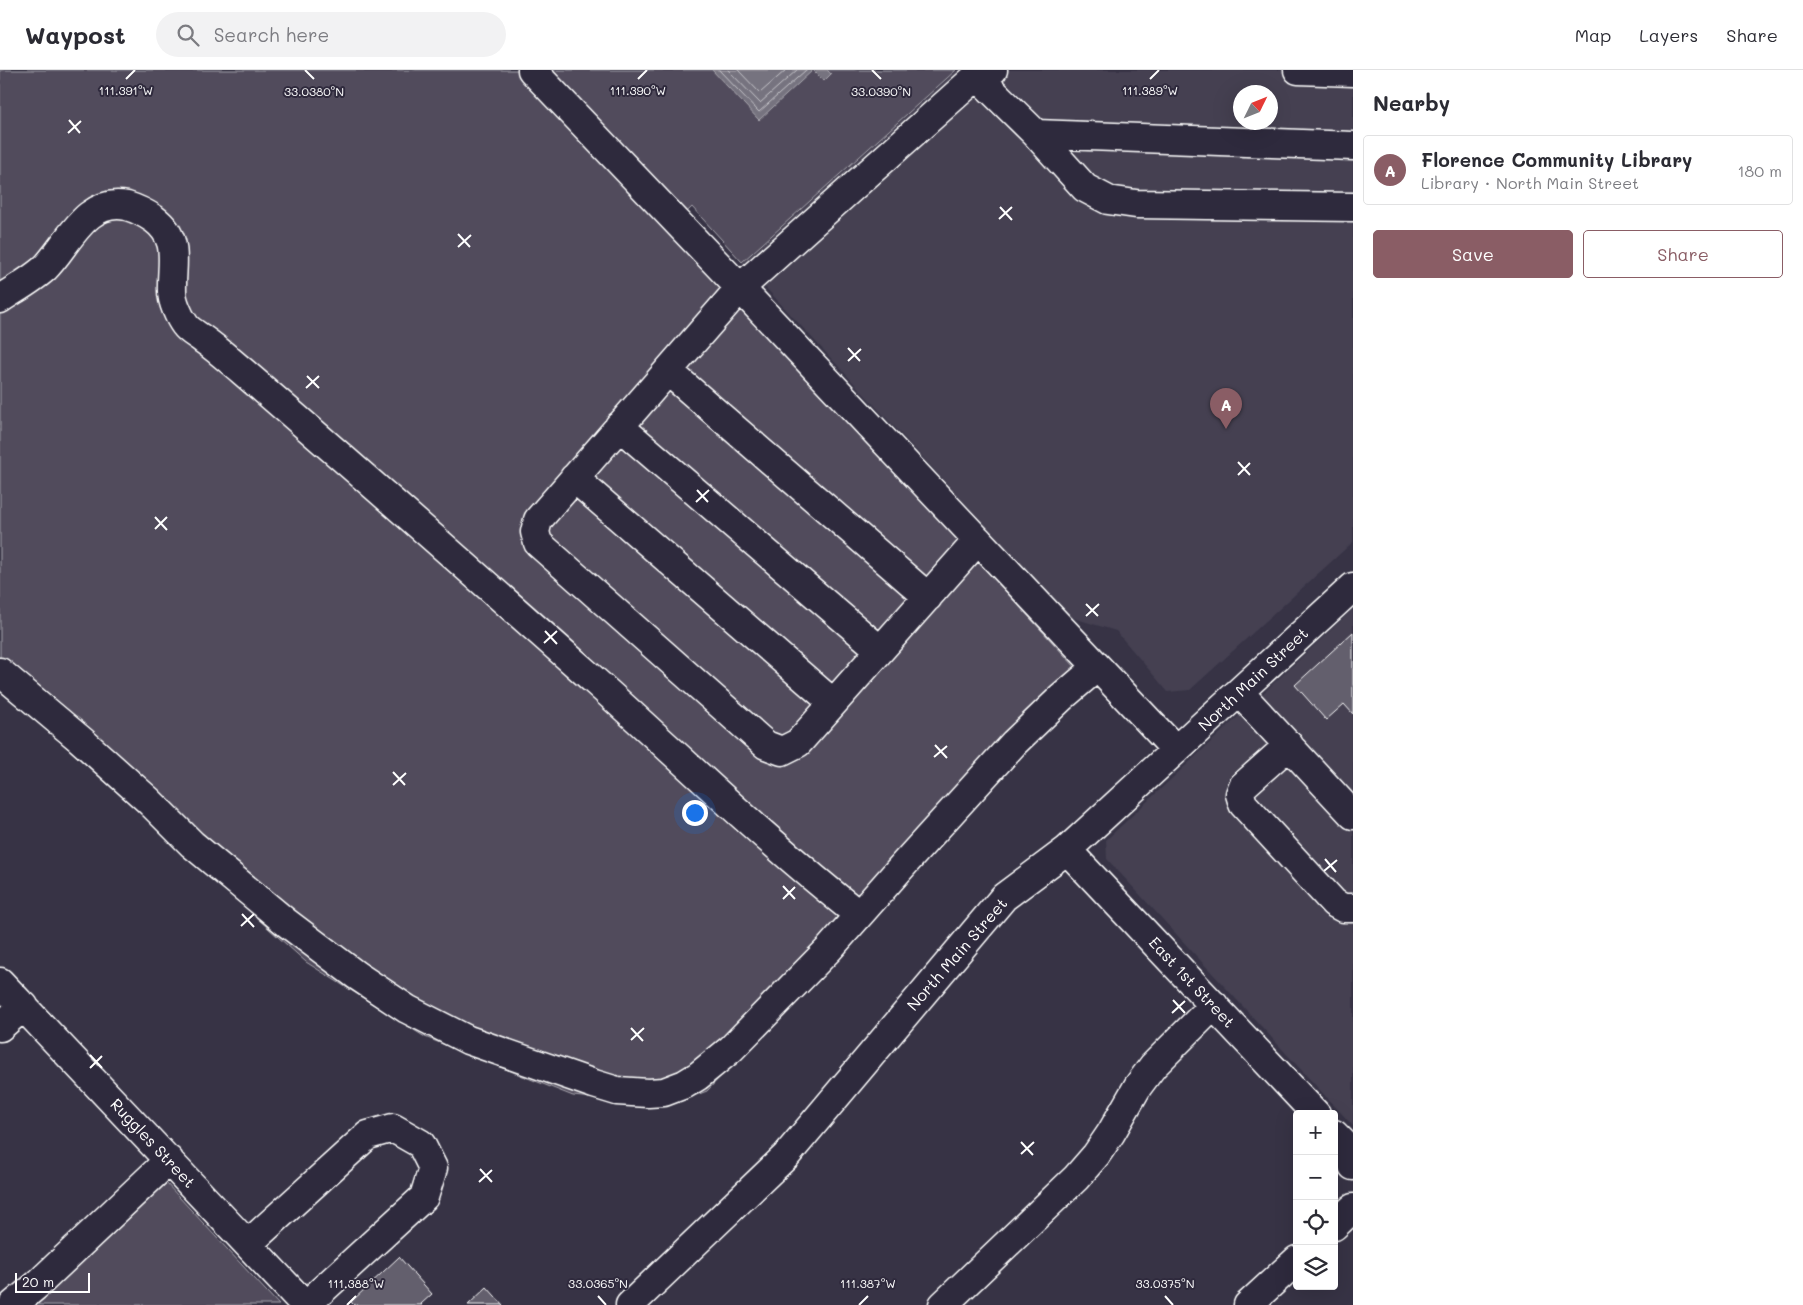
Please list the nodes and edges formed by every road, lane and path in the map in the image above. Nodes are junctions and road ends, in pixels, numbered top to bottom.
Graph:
1 (532, 70) edge
2 (1298, 70) edge
3 (984, 72) edge
4 (1353, 72) edge
5 (1036, 134) junction
6 (1353, 146) edge
7 (1353, 207) edge
8 (740, 288) junction
9 (0, 299) edge
10 (668, 371) junction
11 (620, 426) junction
12 (574, 478) junction
13 (978, 540) junction
14 (1353, 587) edge
15 (928, 597) junction
16 (880, 650) junction
17 (1097, 667) junction
18 (0, 672) edge
19 (1239, 692) junction
20 (833, 703) junction
21 (1289, 745) junction
22 (1176, 750) junction
23 (1353, 815) edge
24 (1067, 850) junction
25 (1353, 908) edge
26 (859, 915) junction
27 (0, 982) edge
28 (1214, 1005) junction
29 (24, 1006) junction
30 (0, 1027) edge
31 (1312, 1110) edge
32 (1338, 1138) edge
33 (169, 1160) junction
34 (1353, 1166) edge
35 (1353, 1208) edge
36 (1338, 1222) edge
37 (248, 1244) junction
38 (1293, 1264) edge
39 (13, 1305) edge
40 (306, 1305) edge
41 (630, 1305) edge
42 (943, 1305) edge
43 (1248, 1305) edge

1 - 8 street
2 - 4 street
3 - 5 street
3 - 8 street
5 - 6 street
5 - 7 street
8 - 10 street
8 - 13 street
9 - 26 street
10 - 11 street
10 - 15 street
11 - 12 street
11 - 16 street
12 - 20 street
12 - 20 street
13 - 15 street
13 - 17 street
14 - 19 street, North Main Street
15 - 16 street
16 - 20 street
17 - 22 street
17 - 26 street
18 - 26 street
19 - 21 street
19 - 22 street, North Main Street
21 - 23 street
21 - 25 street
22 - 24 street, North Main Street
24 - 28 street, East 1st Street
24 - 41 street, North Main Street
27 - 29 street, Ruggles Street
28 - 31 street, East 1st Street
28 - 42 street
29 - 30 street
29 - 33 street, Ruggles Street
32 - 34 street
33 - 37 street, Ruggles Street
33 - 39 street
35 - 36 street
37 - 40 street, Ruggles Street
37 - 40 street
38 - 43 street

